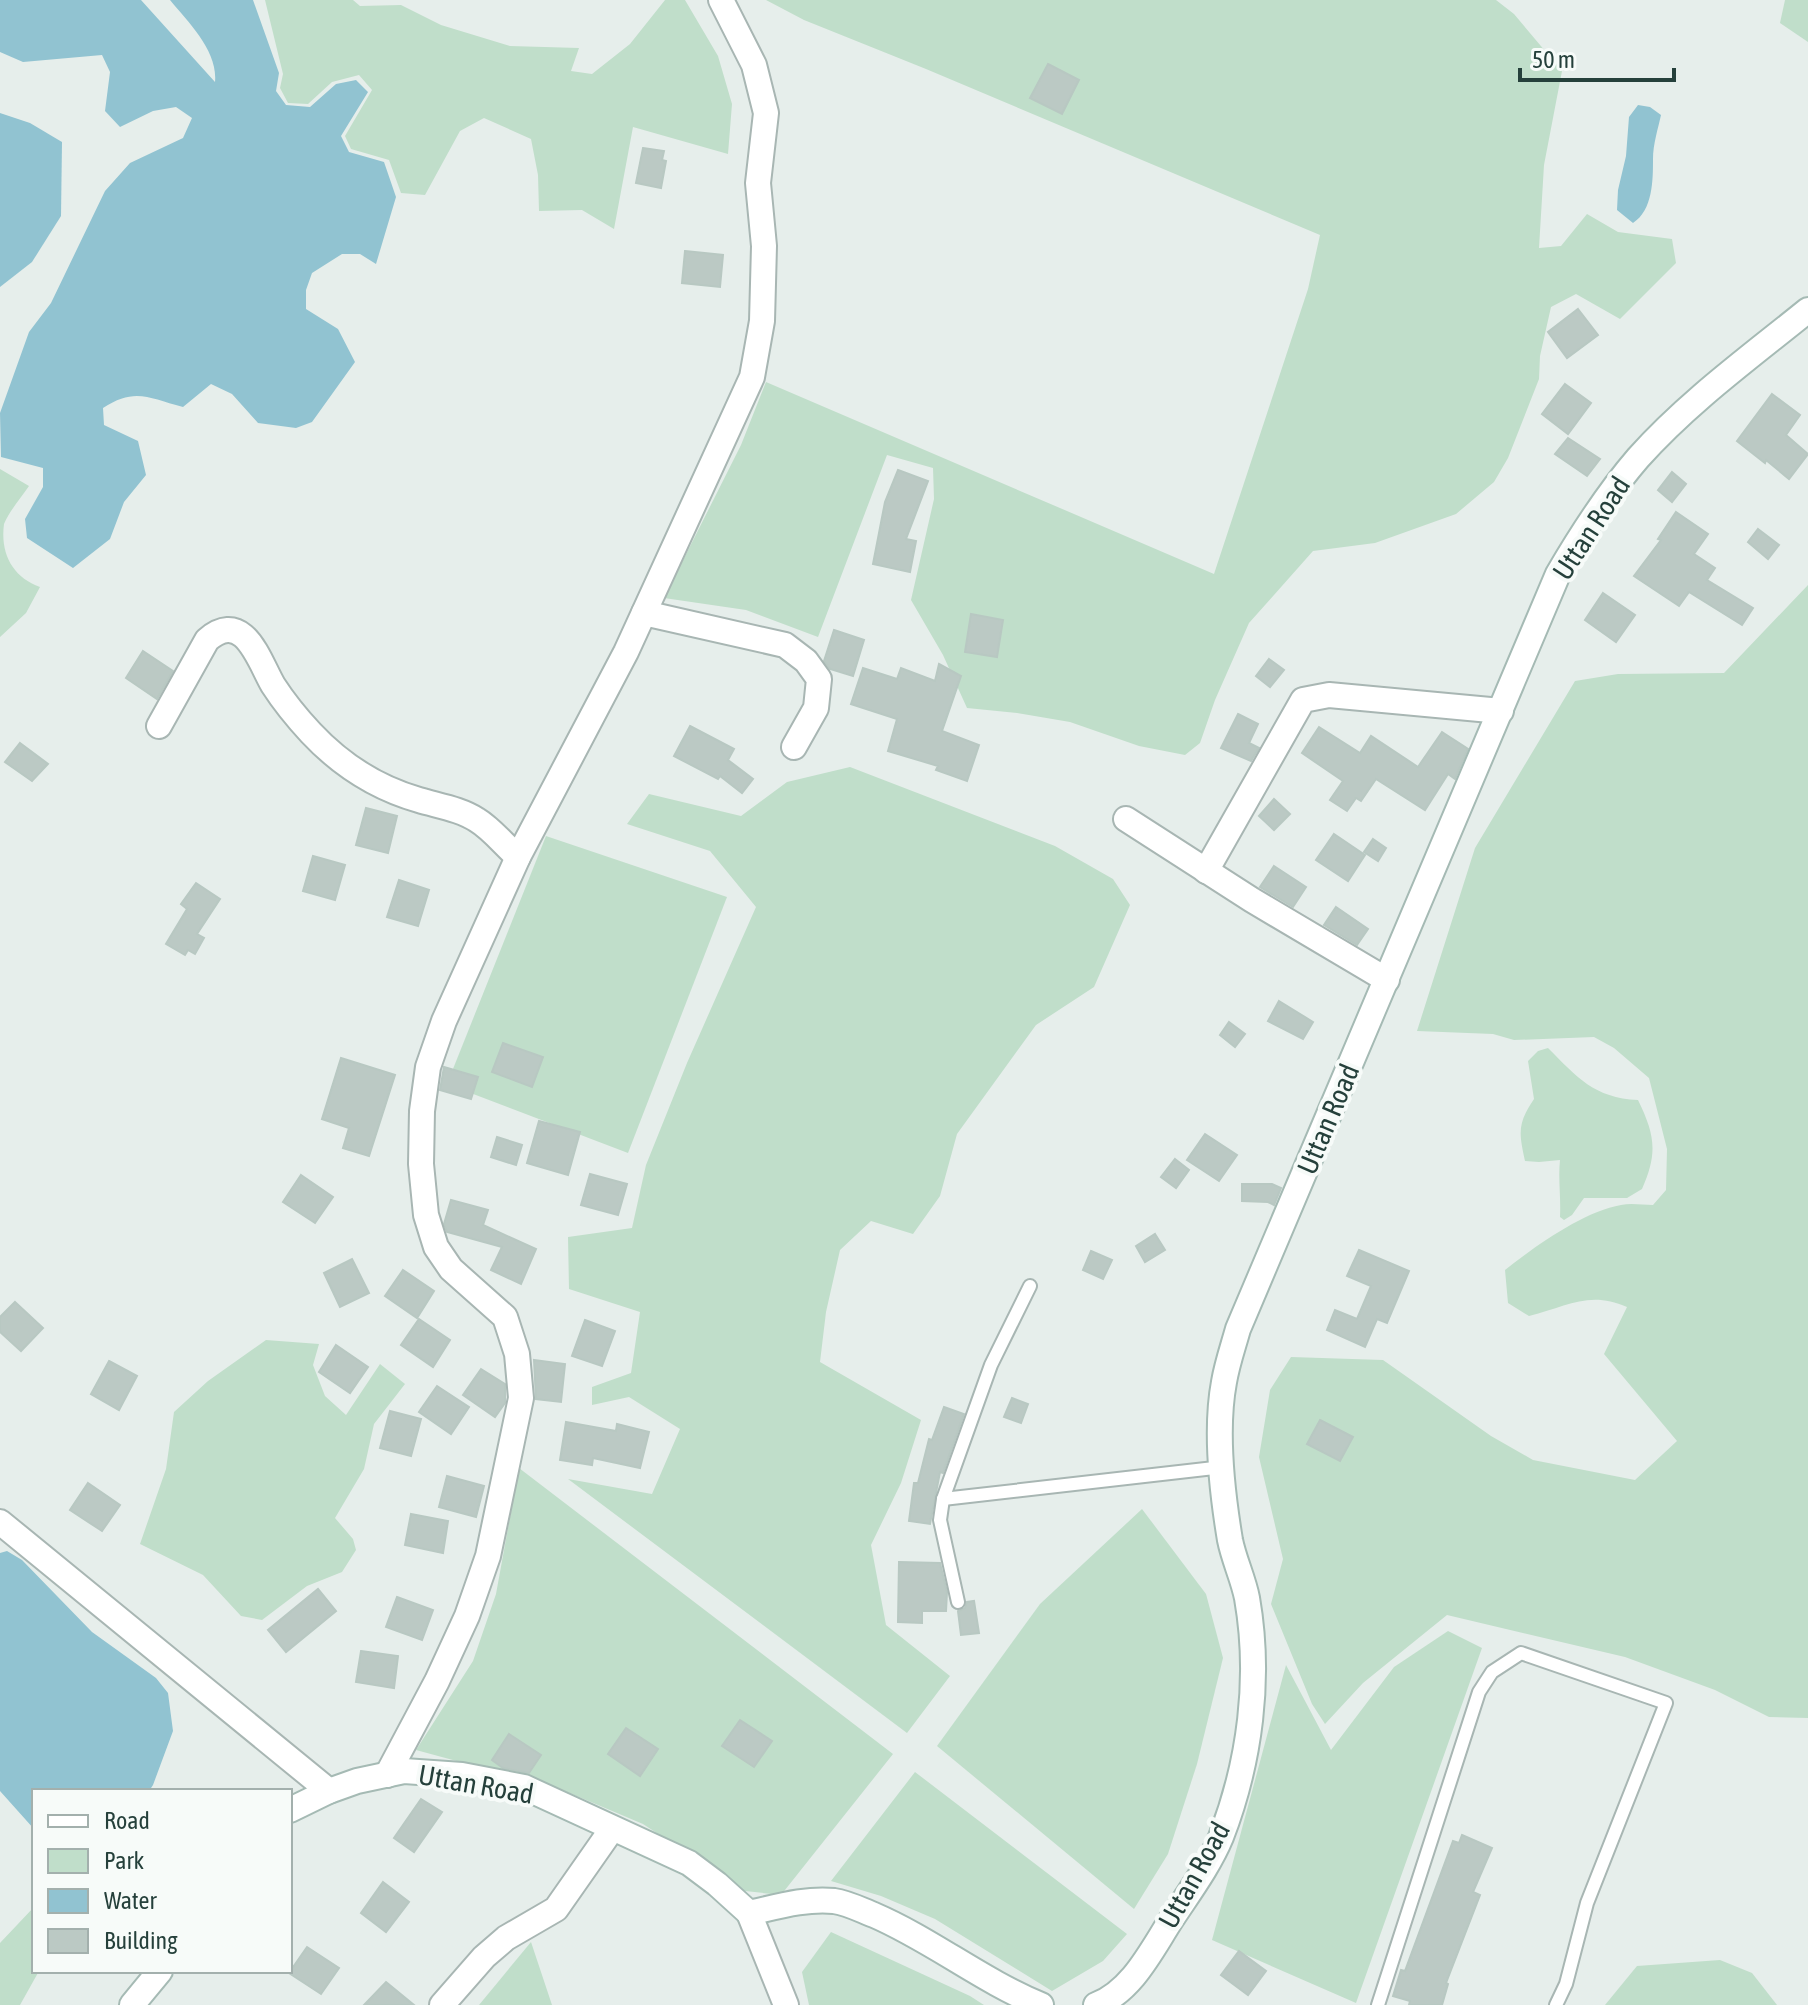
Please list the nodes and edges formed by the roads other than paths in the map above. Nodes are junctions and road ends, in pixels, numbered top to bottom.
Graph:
1 (721, 0) edge
2 (1808, 310) edge
3 (644, 613) junction
4 (1501, 711) junction
5 (159, 726) dead end
6 (794, 747) dead end
7 (1126, 819) dead end
8 (518, 857) junction
9 (1206, 871) junction
10 (1387, 980) junction
11 (1030, 1286) dead end
12 (1223, 1467) junction
13 (943, 1499) junction
14 (0, 1522) edge
15 (958, 1602) dead end
16 (387, 1775) junction
17 (329, 1791) junction
18 (292, 1809) edge
19 (612, 1829) junction
20 (749, 1913) junction
21 (158, 1973) edge
22 (444, 2003) edge
23 (1105, 2003) edge
24 (132, 2005) edge
25 (786, 2005) edge
26 (1041, 2005) edge
27 (1378, 2005) edge
28 (1556, 2005) edge

1 - 3 street
2 - 4 street, Uttan Road
3 - 6 street
3 - 8 street
4 - 9 street
4 - 10 street, Uttan Road
5 - 8 street
7 - 9 street
8 - 16 street
9 - 10 street
10 - 12 street, Uttan Road
11 - 13 lane
12 - 13 lane
12 - 23 street, Uttan Road
13 - 15 lane
14 - 17 street
16 - 17 street, Uttan Road
16 - 19 street, Uttan Road
17 - 18 street, Uttan Road
19 - 20 street, Uttan Road
19 - 22 street
20 - 25 street
20 - 26 street
21 - 24 street
27 - 28 lane

